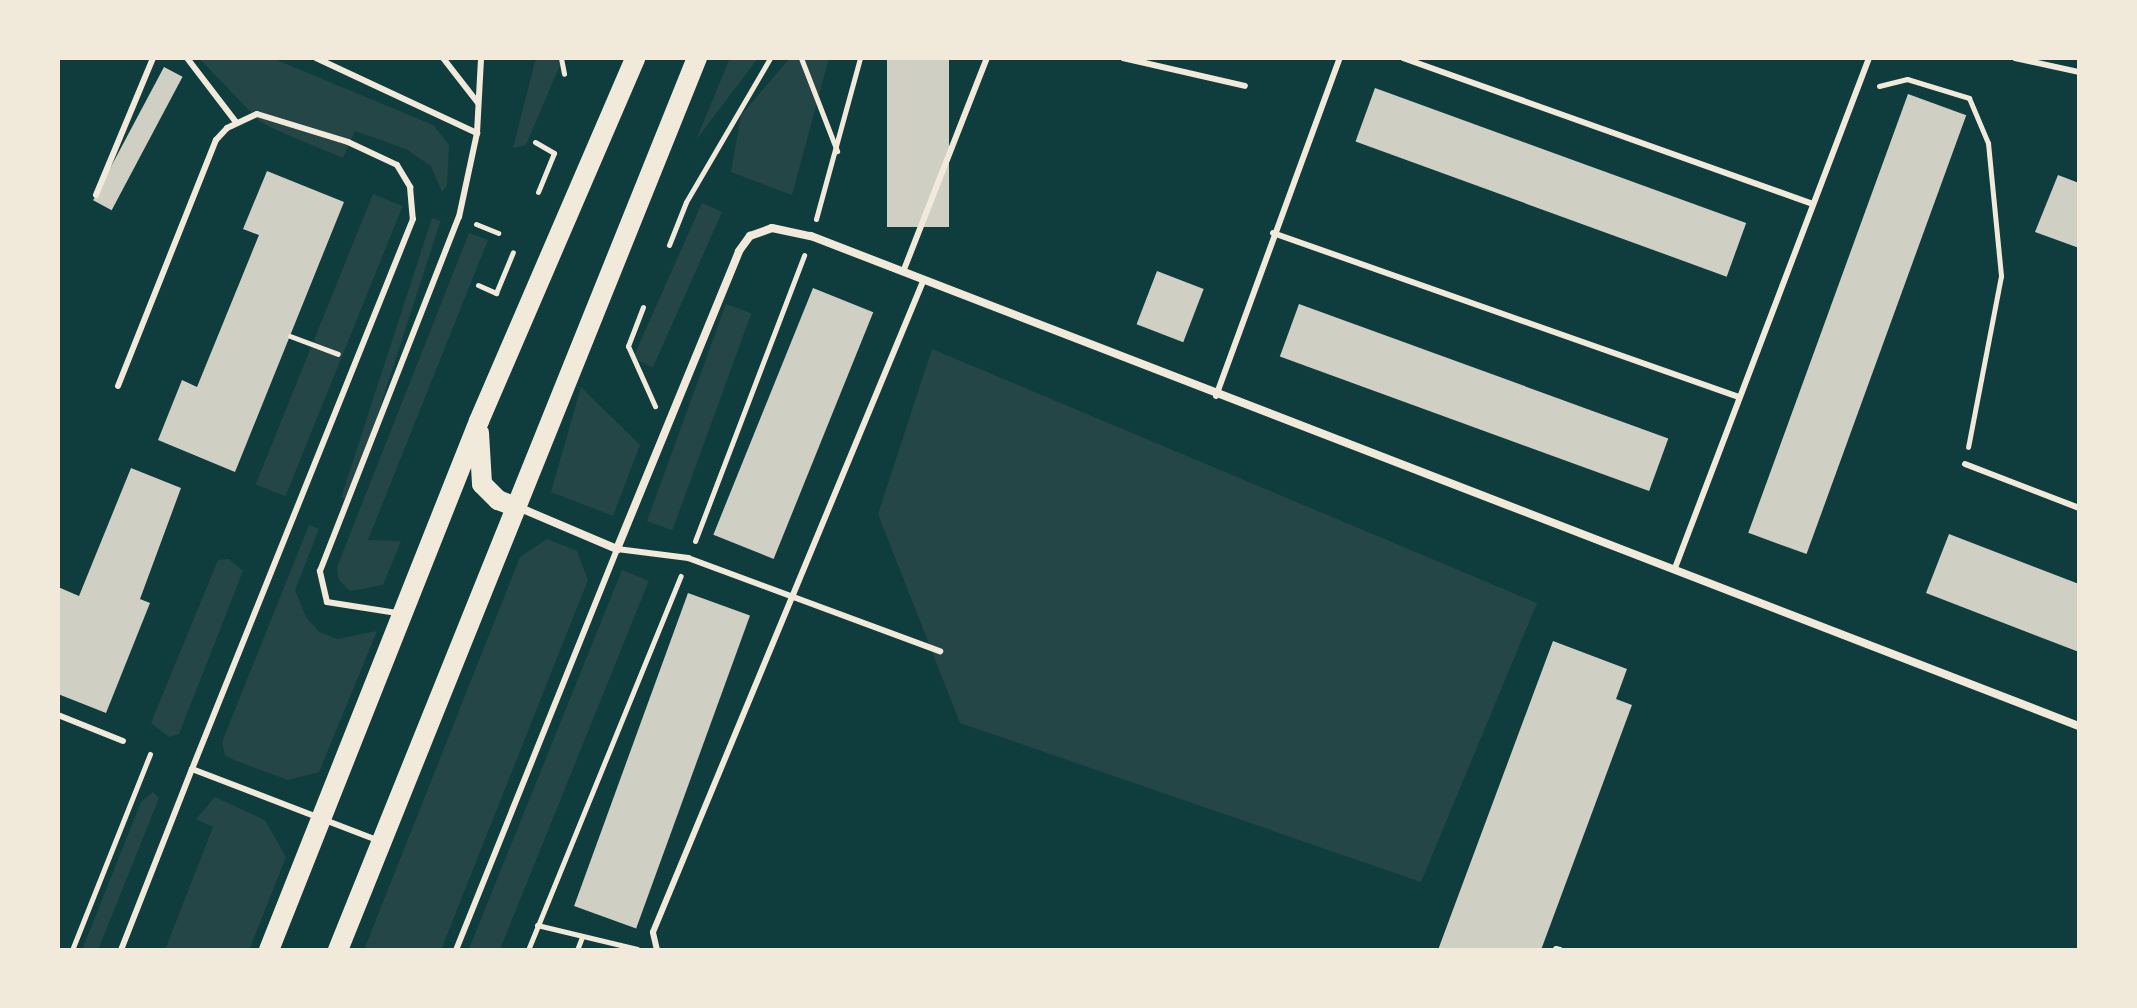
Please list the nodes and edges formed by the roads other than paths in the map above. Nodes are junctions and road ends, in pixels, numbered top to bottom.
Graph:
1 (153, 58) edge
2 (187, 58) edge
3 (316, 58) edge
4 (443, 58) edge
5 (481, 58) edge
6 (635, 58) edge
7 (697, 58) edge
8 (987, 58) edge
9 (1123, 58) edge
10 (1340, 58) edge
11 (1403, 58) edge
12 (1869, 58) edge
13 (2015, 58) edge
14 (2079, 72) edge
15 (1245, 86) dead end
16 (478, 103) junction
17 (236, 122) junction
18 (477, 133) junction
19 (96, 195) dead end
20 (1812, 204) junction
21 (1273, 233) junction
22 (903, 272) junction
23 (924, 279) junction
24 (118, 386) dead end
25 (1216, 396) junction
26 (1737, 396) junction
27 (479, 421) junction
28 (1965, 464) road end
29 (516, 507) junction
30 (2079, 508) edge
31 (617, 549) junction
32 (1675, 568) junction
33 (795, 599) junction
34 (401, 613) junction
35 (940, 651) dead end
36 (58, 715) edge
37 (2079, 726) edge
38 (123, 741) dead end
39 (192, 769) junction
40 (321, 818) junction
41 (381, 841) junction
42 (121, 950) edge
43 (269, 950) edge
44 (338, 950) edge
45 (456, 950) edge
46 (657, 950) edge

1 - 19 lane
2 - 17 lane
3 - 18 lane
4 - 16 lane
5 - 16 lane
6 - 27 main road
7 - 29 main road
8 - 22 lane
9 - 15 lane
10 - 21 lane
11 - 20 lane
12 - 20 lane
13 - 14 lane
16 - 18 lane
17 - 24 lane
17 - 39 lane
18 - 34 lane
20 - 26 lane
21 - 25 lane
21 - 26 lane
22 - 23 street
22 - 31 street
23 - 25 street
23 - 33 lane
25 - 32 street
26 - 32 lane
27 - 29 main road
27 - 34 main road
28 - 30 lane
29 - 31 street
29 - 41 main road
31 - 33 lane
31 - 45 lane
32 - 37 street
33 - 35 lane
33 - 46 lane
34 - 40 main road
36 - 38 lane
39 - 40 lane
39 - 42 lane
40 - 41 lane
40 - 43 main road
41 - 44 main road

